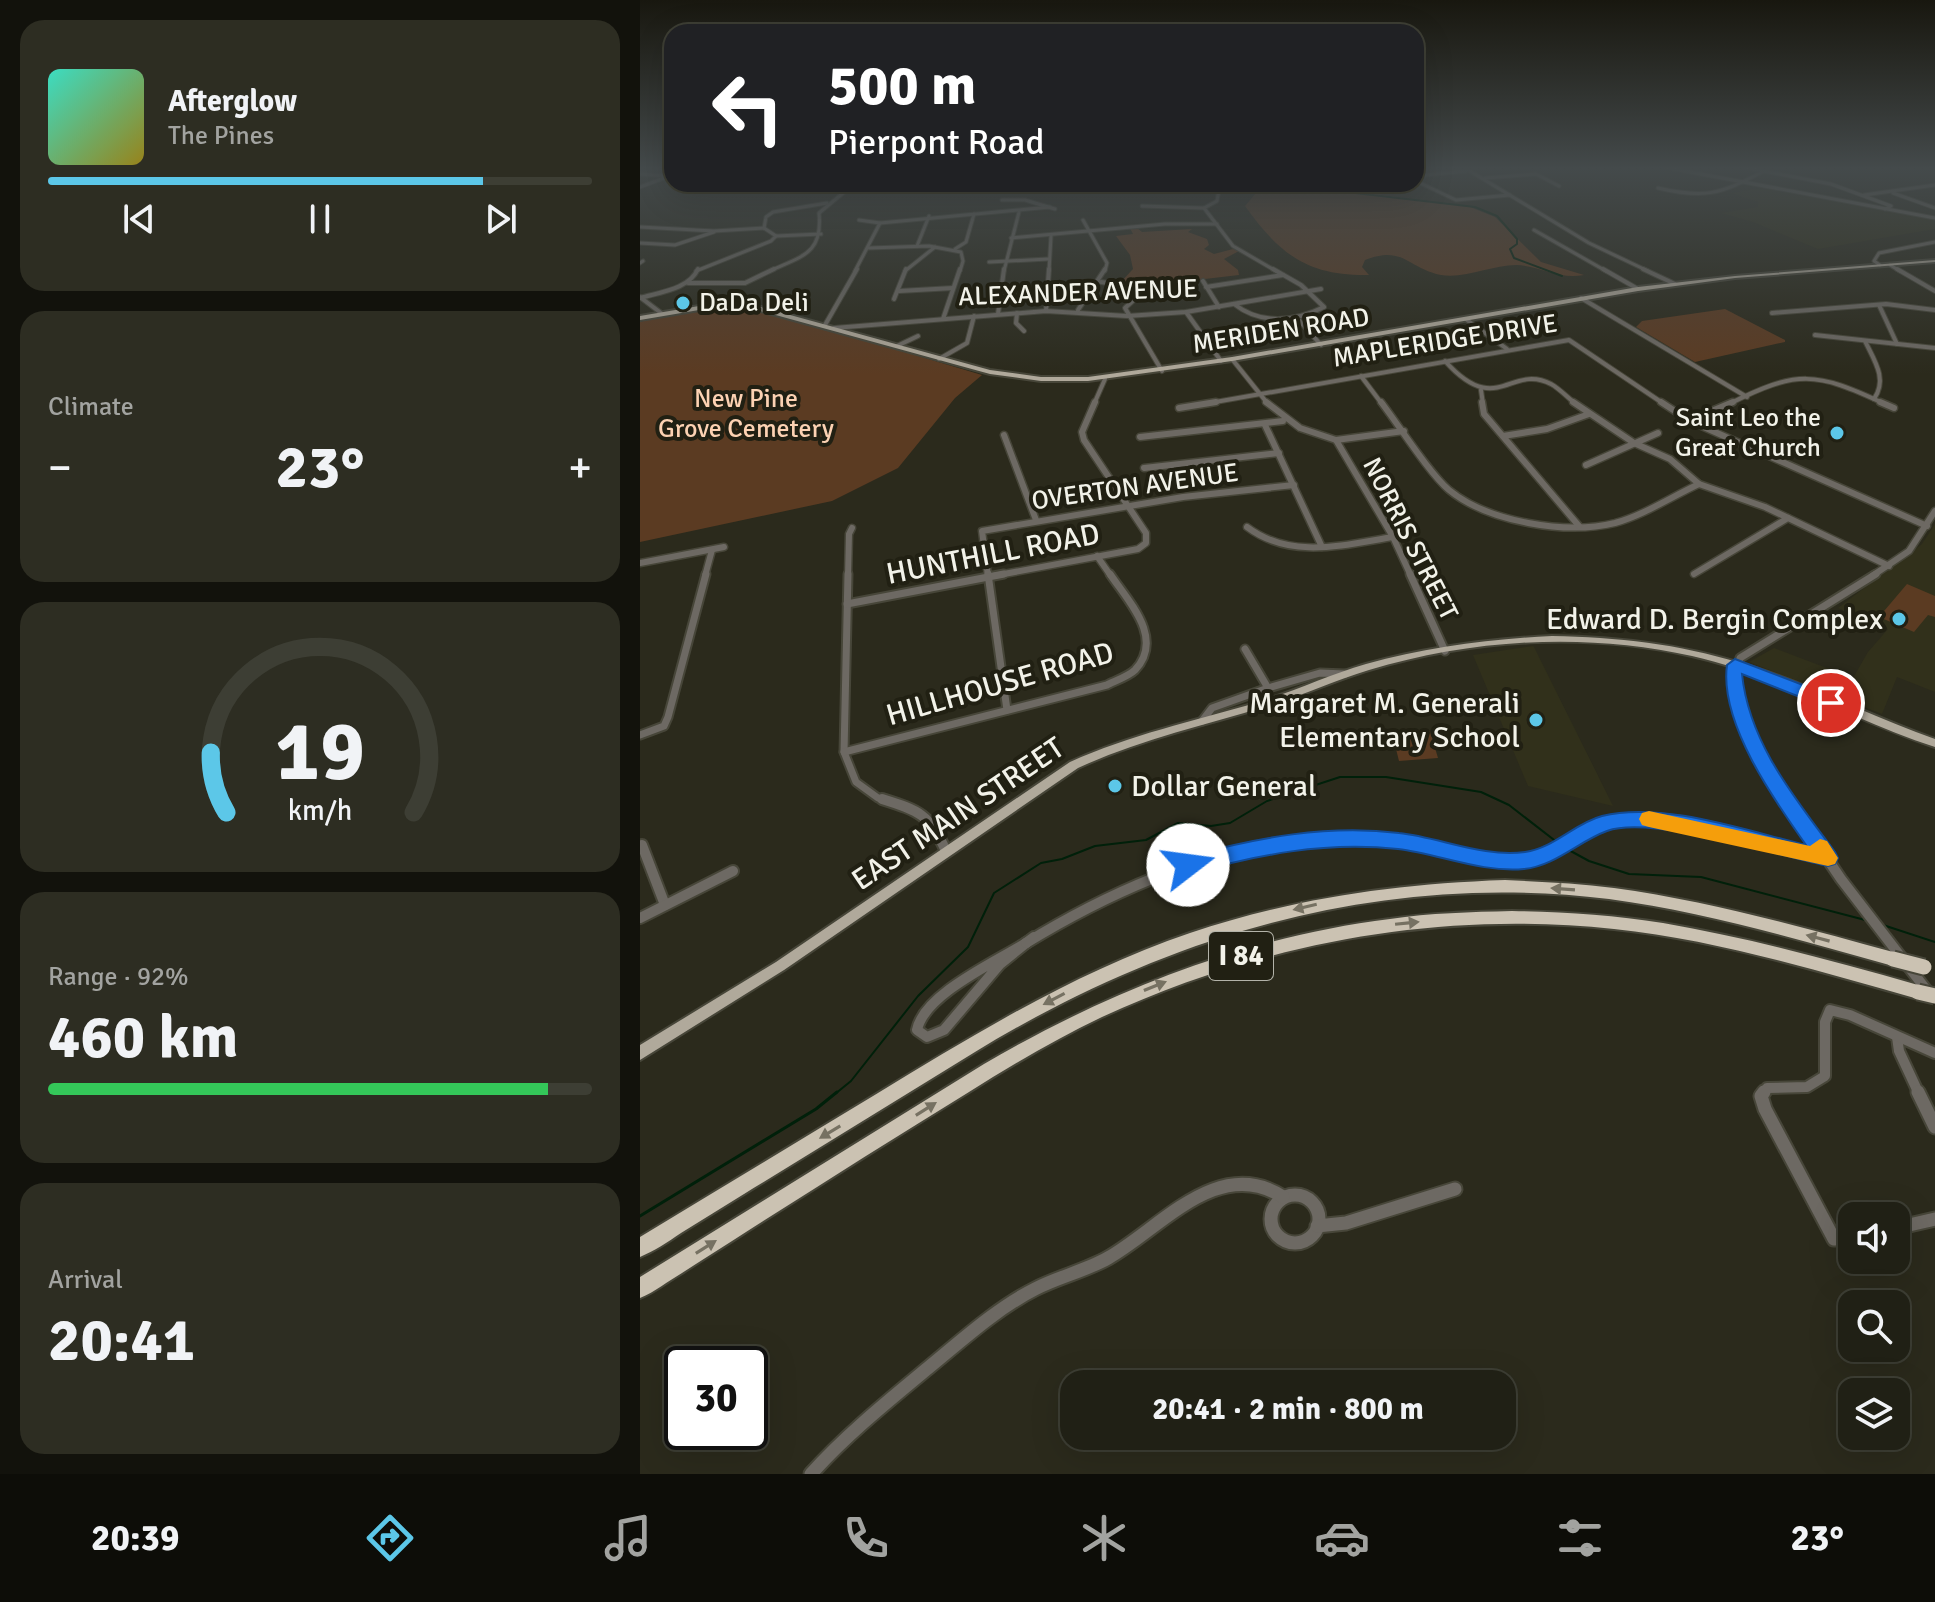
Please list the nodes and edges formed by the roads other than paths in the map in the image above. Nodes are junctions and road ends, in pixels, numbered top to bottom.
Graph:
1 (1051, 236) edge
2 (704, 237) edge
3 (775, 237) edge
4 (819, 237) edge
5 (874, 237) edge
6 (921, 237) edge
7 (967, 237) edge
8 (1035, 237) edge
9 (1091, 237) edge
10 (1226, 237) edge
11 (1546, 237) edge
12 (1579, 237) edge
13 (1011, 238) joint
14 (1935, 242) edge
15 (640, 243) edge
16 (917, 246) junction
17 (936, 246) junction
18 (869, 248) junction
19 (955, 249) junction
20 (1048, 259) junction
21 (1935, 261) edge
22 (989, 262) dead end
23 (1005, 262) junction
24 (1880, 265) junction
25 (1890, 265) junction
26 (1283, 275) junction
27 (1203, 281) dead end
28 (1101, 282) junction
29 (688, 283) junction
30 (1151, 284) dead end
31 (1675, 284) junction
32 (1206, 287) junction
33 (953, 288) junction
34 (1144, 288) junction
35 (1321, 289) dead end
36 (1638, 289) junction
37 (899, 291) junction
38 (1309, 291) junction
39 (1935, 291) edge
40 (640, 298) edge
41 (1581, 298) junction
42 (894, 299) dead end
43 (1234, 304) junction
44 (1879, 305) junction
45 (1219, 307) junction
46 (1078, 310) junction
47 (1935, 310) edge
48 (1046, 311) junction
49 (1186, 312) junction
50 (661, 313) junction
51 (1017, 313) junction
52 (1772, 313) dead end
53 (998, 314) junction
54 (974, 316) junction
55 (1127, 316) junction
56 (640, 318) edge
57 (1297, 318) junction
58 (943, 319) junction
59 (1467, 320) junction
60 (825, 325) junction
61 (834, 328) junction
62 (1024, 331) dead end
63 (1815, 335) dead end
64 (918, 336) dead end
65 (1865, 341) junction
66 (1897, 344) junction
67 (1321, 345) junction
68 (897, 346) junction
69 (1935, 348) edge
70 (1507, 349) junction
71 (939, 359) junction
72 (1232, 359) junction
73 (1221, 361) junction
74 (1445, 361) junction
75 (1162, 371) junction
76 (1361, 376) junction
77 (1105, 379) junction
78 (1481, 390) junction
79 (1259, 393) junction
80 (1747, 397) junction
81 (1874, 399) junction
82 (1179, 408) dead end
83 (1894, 408) dead end
84 (1589, 414) junction
85 (1283, 421) junction
86 (1690, 421) junction
87 (1681, 424) dead end
88 (1265, 425) junction
89 (1404, 431) junction
90 (1658, 433) dead end
91 (1004, 435) dead end
92 (1503, 436) junction
93 (1140, 437) dead end
94 (1336, 440) junction
95 (1634, 443) junction
96 (1279, 453) junction
97 (1586, 465) dead end
98 (1144, 468) dead end
99 (1699, 484) junction
100 (1294, 485) junction
101 (1128, 509) junction
102 (1935, 511) edge
103 (1788, 518) junction
104 (1036, 520) junction
105 (1579, 526) junction
106 (1927, 526) junction
107 (1247, 527) dead end
108 (852, 528) dead end
109 (1393, 537) junction
110 (724, 547) dead end
111 (1322, 547) junction
112 (712, 550) junction
113 (1097, 556) junction
114 (640, 563) edge
115 (1889, 566) junction
116 (1694, 574) dead end
117 (987, 578) junction
118 (847, 604) junction
119 (1245, 649) dead end
120 (1445, 651) junction
121 (1735, 665) junction
122 (1345, 674) junction
123 (1268, 688) junction
124 (1007, 710) junction
125 (1202, 721) junction
126 (640, 735) edge
127 (1935, 743) edge
128 (844, 752) junction
129 (642, 845) edge
130 (946, 851) junction
131 (1828, 858) junction
132 (733, 871) dead end
133 (665, 905) junction
134 (640, 918) edge
135 (1034, 937) junction
136 (1930, 969) edge
137 (1935, 999) edge
138 (1897, 1037) junction
139 (640, 1053) edge
140 (1935, 1053) edge
141 (1935, 1127) edge
142 (1455, 1189) dead end
143 (1283, 1197) junction
144 (1935, 1219) edge
145 (1910, 1225) edge
146 (1317, 1226) junction
147 (1838, 1238) edge
148 (640, 1248) edge
149 (640, 1288) edge
150 (811, 1474) edge

1 - 20 street
2 - 15 street
3 - 29 street
4 - 29 street
5 - 18 street
6 - 16 street
7 - 19 street
8 - 13 street
9 - 28 street
10 - 26 street
11 - 36 street
12 - 31 street
13 - 23 street
14 - 24 street
16 - 17 street
16 - 18 street
17 - 19 street
17 - 37 street
18 - 60 street
19 - 33 street
20 - 23 street
20 - 48 street
21 - 25 main road, MERIDEN ROAD
22 - 23 street
23 - 53 street
24 - 25 main road, MERIDEN ROAD
24 - 31 main road, MERIDEN ROAD
25 - 39 street
26 - 32 street
26 - 38 street
27 - 32 street
28 - 34 street
28 - 46 street
29 - 40 street
30 - 34 street
31 - 36 main road, MERIDEN ROAD
32 - 45 street
33 - 37 street
33 - 58 street
34 - 55 street
35 - 38 street, ALEXANDER AVENUE
36 - 41 main road, MERIDEN ROAD
37 - 42 street
38 - 43 street, ALEXANDER AVENUE
38 - 57 street
40 - 50 street
41 - 59 main road, MERIDEN ROAD
41 - 80 street
43 - 45 street, ALEXANDER AVENUE
43 - 57 street
44 - 47 street
44 - 52 street
44 - 66 street
45 - 49 street, ALEXANDER AVENUE
46 - 48 street, ALEXANDER AVENUE
46 - 55 street, ALEXANDER AVENUE
48 - 51 street, ALEXANDER AVENUE
49 - 55 street, ALEXANDER AVENUE
49 - 73 street
50 - 56 main road, MERIDEN ROAD
50 - 60 main road, MERIDEN ROAD
51 - 53 street, ALEXANDER AVENUE
51 - 62 street
53 - 54 street, ALEXANDER AVENUE
54 - 58 street, ALEXANDER AVENUE
54 - 71 street
55 - 75 street
57 - 67 street
58 - 61 street, ALEXANDER AVENUE
59 - 67 main road, MERIDEN ROAD
59 - 70 street
60 - 61 main road, MERIDEN ROAD
61 - 68 main road, MERIDEN ROAD
63 - 65 street
64 - 68 street
65 - 66 street
65 - 81 street
66 - 69 street
67 - 72 main road, MERIDEN ROAD
68 - 71 main road, MERIDEN ROAD
70 - 74 street, MAPLERIDGE DRIVE
70 - 86 street, MAPLERIDGE DRIVE
71 - 77 main road, MERIDEN ROAD
72 - 73 main road, MERIDEN ROAD
72 - 79 street, NORRIS STREET
73 - 75 main road, MERIDEN ROAD
74 - 76 street, MAPLERIDGE DRIVE
74 - 78 street
75 - 77 main road, MERIDEN ROAD
76 - 79 street, MAPLERIDGE DRIVE
76 - 89 street
77 - 101 street
78 - 84 street
78 - 92 street
79 - 82 street, MAPLERIDGE DRIVE
79 - 85 street, NORRIS STREET
80 - 81 street
80 - 86 street
81 - 83 street
84 - 92 street
84 - 95 street
85 - 88 street
85 - 94 street, NORRIS STREET
86 - 87 street
86 - 106 street, MAPLERIDGE DRIVE
88 - 93 street
88 - 96 street
89 - 94 street
89 - 105 street
90 - 95 street
91 - 104 street
92 - 105 street
94 - 109 street, NORRIS STREET
95 - 97 street
95 - 99 street
96 - 98 street
96 - 100 street
99 - 103 street
99 - 105 street
100 - 101 street, OVERTON AVENUE
100 - 111 street
101 - 104 street, OVERTON AVENUE
101 - 113 street, HUNTHILL ROAD
102 - 106 street
103 - 115 street
103 - 116 street
104 - 117 street, OVERTON AVENUE
106 - 115 street
107 - 111 street
108 - 118 street
109 - 111 street
109 - 120 street, NORRIS STREET
110 - 112 street
112 - 114 street
112 - 126 street
113 - 117 street, HUNTHILL ROAD
113 - 124 street, HILLHOUSE ROAD
115 - 121 street
117 - 118 street, HUNTHILL ROAD
117 - 124 street
118 - 128 street
119 - 123 street
120 - 121 main road, EAST MAIN STREET
120 - 122 main road, EAST MAIN STREET
121 - 127 main road, EAST MAIN STREET
121 - 131 street
122 - 123 street
122 - 125 main road, EAST MAIN STREET
123 - 125 street
124 - 128 street, HILLHOUSE ROAD
125 - 130 main road, EAST MAIN STREET
128 - 130 street
129 - 133 street
130 - 139 main road, EAST MAIN STREET
131 - 135 street
131 - 137 street
132 - 133 street
133 - 134 street
135 - 135 street
136 -> 148 highway, I 84, bridge
149 -> 137 highway, I 84, bridge
138 - 140 street
138 - 141 street
138 - 147 street
142 - 146 street
143 - 146 street
143 - 146 street
143 - 150 street
144 - 145 street

